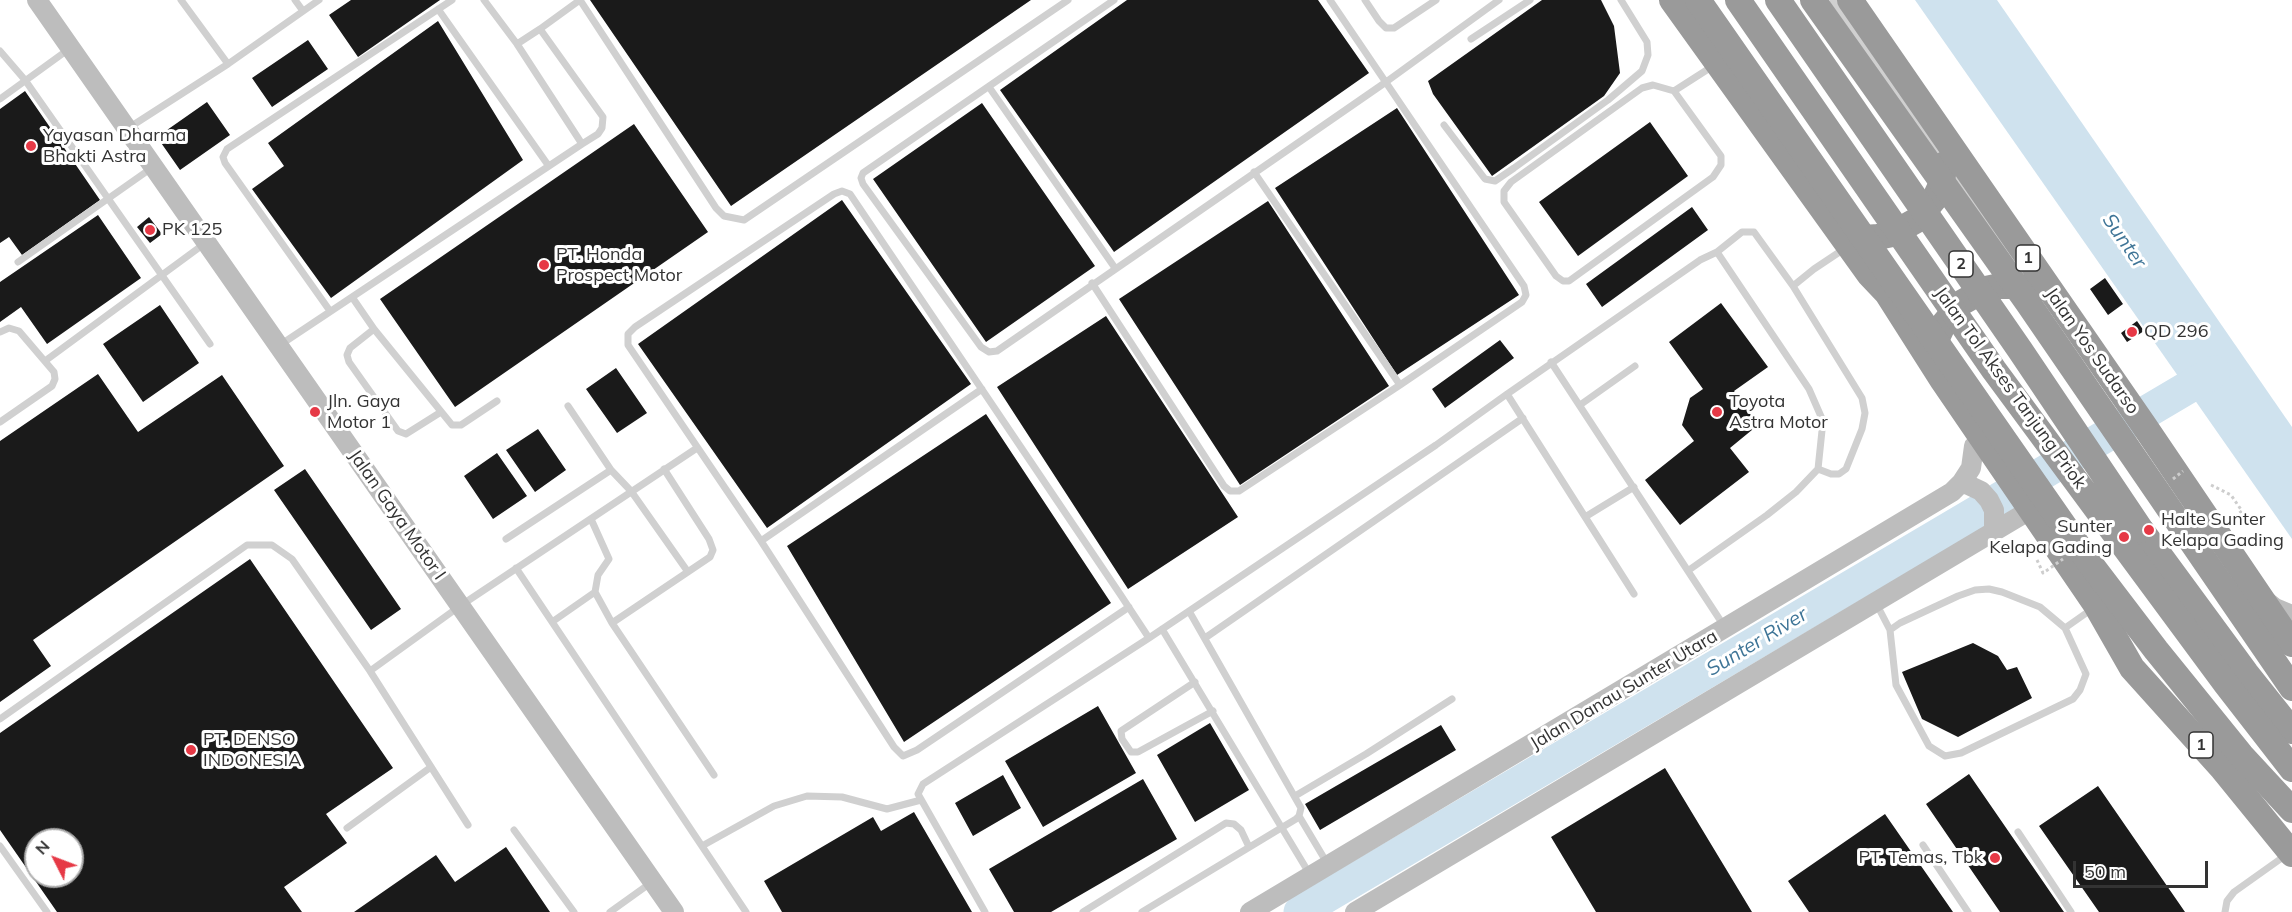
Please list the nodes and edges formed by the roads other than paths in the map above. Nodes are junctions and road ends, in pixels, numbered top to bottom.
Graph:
1 (37, 0) edge
2 (181, 0) edge
3 (295, 0) edge
4 (319, 0) edge
5 (452, 0) edge
6 (484, 0) edge
7 (580, 0) edge
8 (1068, 0) edge
9 (1114, 0) edge
10 (1330, 0) edge
11 (1365, 0) edge
12 (1436, 0) edge
13 (1499, 0) edge
14 (1530, 0) edge
15 (1621, 0) edge
16 (1672, 0) edge
17 (1698, 0) edge
18 (1738, 0) edge
19 (1778, 0) edge
20 (1813, 0) edge
21 (1833, 0) edge
22 (1850, 0) edge
23 (438, 9) junction
24 (303, 11) junction
25 (540, 29) junction
26 (1471, 39) dead end
27 (517, 44) junction
28 (70, 48) junction
29 (0, 51) edge
30 (228, 64) junction
31 (1717, 64) junction
32 (25, 80) junction
33 (1386, 82) junction
34 (989, 87) junction
35 (1674, 92) junction
36 (0, 99) edge
37 (1934, 121) junction
38 (1444, 125) dead end
39 (127, 129) junction
40 (582, 144) junction
41 (1945, 162) junction
42 (548, 165) junction
43 (153, 166) junction
44 (1254, 172) junction
45 (108, 197) junction
46 (1831, 220) junction
47 (206, 242) junction
48 (1850, 246) junction
49 (1717, 252) junction
50 (18, 262) dead end
51 (1115, 268) junction
52 (1869, 274) junction
53 (162, 275) junction
54 (1092, 283) junction
55 (1793, 286) junction
56 (352, 297) junction
57 (2046, 299) junction
58 (330, 311) junction
59 (374, 329) junction
60 (0, 332) edge
61 (210, 344) dead end
62 (279, 346) junction
63 (45, 362) junction
64 (1551, 362) junction
65 (1635, 366) dead end
66 (1943, 381) junction
67 (1400, 386) junction
68 (982, 389) junction
69 (1507, 394) junction
70 (497, 401) dead end
71 (1580, 405) junction
72 (568, 406) dead end
73 (441, 412) junction
74 (1523, 418) junction
75 (0, 422) edge
76 (1974, 446) junction
77 (697, 448) junction
78 (1818, 469) junction
79 (611, 470) junction
80 (664, 470) junction
81 (1962, 482) junction
82 (1634, 487) junction
83 (631, 491) junction
84 (2010, 500) junction
85 (1585, 518) junction
86 (591, 519) junction
87 (506, 539) dead end
88 (761, 541) junction
89 (516, 568) junction
90 (1689, 570) junction
91 (688, 572) junction
92 (595, 591) junction
93 (1634, 594) dead end
94 (2258, 595) junction
95 (1876, 602) junction
96 (2100, 605) junction
97 (460, 606) junction
98 (1129, 607) junction
99 (1189, 611) junction
100 (2292, 615) edge
101 (552, 622) junction
102 (612, 623) junction
103 (2064, 628) junction
104 (1162, 629) junction
105 (1726, 629) junction
106 (1890, 630) junction
107 (1149, 638) junction
108 (1206, 638) junction
109 (2292, 644) edge
110 (370, 671) junction
111 (1195, 682) junction
112 (2172, 683) dead end
113 (2292, 688) edge
114 (1452, 699) dead end
115 (1213, 711) junction
116 (0, 719) edge
117 (2292, 731) edge
118 (431, 767) junction
119 (2292, 769) edge
120 (714, 775) dead end
121 (1295, 796) junction
122 (921, 800) junction
123 (2284, 808) edge
124 (1299, 816) junction
125 (468, 825) dead end
126 (1282, 826) junction
127 (347, 828) dead end
128 (514, 830) dead end
129 (2018, 832) dead end
130 (1923, 845) dead end
131 (0, 846) edge
132 (702, 846) junction
133 (1249, 847) junction
134 (2292, 848) edge
135 (1328, 865) junction
136 (1311, 876) junction
137 (653, 882) junction
138 (47, 912) edge
139 (574, 912) edge
140 (610, 912) edge
141 (674, 912) edge
142 (746, 912) edge
143 (985, 912) edge
144 (1083, 912) edge
145 (1142, 912) edge
146 (1250, 912) edge
147 (1355, 912) edge
148 (1968, 912) edge
149 (2071, 912) edge
150 (2225, 912) edge

1 - 28 main road, Jalan Gaya Motor I
2 - 30 lane
3 - 24 lane
4 - 24 lane
5 - 23 lane
6 - 27 lane
7 - 8 lane
7 - 25 lane
9 - 34 lane
10 - 33 lane
11 - 12 lane
13 - 33 lane
14 - 26 lane
15 - 38 lane
16 - 31 highway, 1
17 - 123 highway, bridge
18 - 119 highway, Jalan Tol Akses Tanjung Priok / 2, bridge
19 - 117 highway, Jalan Tol Akses Tanjung Priok / 2, bridge
20 - 113 highway, bridge
21 - 41 lane
22 - 37 highway, Jalan Yos Sudarso / 1
23 - 42 lane
23 - 58 lane
24 - 30 lane
25 - 27 lane
25 - 40 lane
27 - 40 lane
28 - 32 lane
28 - 39 main road, Jalan Gaya Motor I
29 - 32 lane
30 - 39 lane
31 - 35 lane
31 - 46 highway, 1
32 - 36 lane
32 - 45 lane
33 - 44 lane
33 - 67 lane
34 - 51 lane
34 - 54 lane
35 - 35 lane
37 - 41 highway
37 - 57 highway, Jalan Yos Sudarso / 1
39 - 43 main road, Jalan Gaya Motor I
40 - 42 lane
41 - 46 highway
41 - 57 lane
42 - 56 lane
43 - 45 lane
43 - 47 main road, Jalan Gaya Motor I
44 - 51 lane
44 - 67 lane
45 - 50 lane
45 - 53 lane
46 - 48 highway, 1
47 - 53 lane
47 - 62 main road, Jalan Gaya Motor I
48 - 52 highway, 1
48 - 55 lane
49 - 55 lane
49 - 64 lane
49 - 78 lane
51 - 54 lane
52 - 66 highway, 1
52 - 76 highway, 1
53 - 61 lane
53 - 63 lane
54 - 67 lane
55 - 78 lane
56 - 58 lane
56 - 59 lane
57 - 66 highway
57 - 94 highway, Jalan Yos Sudarso / 1
58 - 62 lane
59 - 73 lane
59 - 73 lane
60 - 63 lane
62 - 97 main road, Jalan Gaya Motor I
63 - 75 lane
64 - 69 lane
64 - 71 lane
65 - 71 lane
66 - 84 highway, 1
68 - 77 lane
68 - 88 lane
68 - 98 lane
69 - 74 lane
69 - 99 lane
70 - 73 lane
71 - 82 lane
72 - 79 lane
74 - 85 lane
74 - 108 lane
76 - 81 main road
76 - 84 highway, 1
77 - 80 lane
77 - 88 lane
78 - 90 lane
79 - 83 lane
79 - 87 lane
80 - 83 lane
80 - 91 lane
81 - 84 main road
81 - 105 main road, Jalan Danau Sunter Utara
82 - 85 lane
82 - 90 lane
83 - 86 lane
83 - 91 lane
84 - 95 main road
84 - 96 highway, 1
84 - 96 lane
85 - 93 lane
86 - 89 lane
86 - 92 lane
88 - 98 lane
89 - 97 lane
89 - 101 lane
90 - 105 lane
91 - 102 lane
92 - 101 lane
92 - 102 lane
94 - 100 main road
94 - 109 highway, Jalan Yos Sudarso / 1
95 - 106 lane
95 - 147 main road
96 - 103 lane
96 - 134 highway, 1
97 - 110 lane
97 - 137 main road, Jalan Gaya Motor I
98 - 107 lane
99 - 104 lane
99 - 108 lane
101 - 132 lane
102 - 120 lane
103 - 106 lane
103 - 106 lane
104 - 107 lane
104 - 111 lane
105 - 135 main road, Jalan Danau Sunter Utara
107 - 122 lane
108 - 121 lane
110 - 116 lane
110 - 118 lane
111 - 115 lane
111 - 115 lane
112 - 123 lane
114 - 121 lane
115 - 126 lane
118 - 125 lane
118 - 127 lane
121 - 124 lane
122 - 132 lane
122 - 143 lane
124 - 126 lane
124 - 135 lane
126 - 133 lane
126 - 136 lane
128 - 139 lane
129 - 149 lane
130 - 148 lane
131 - 138 lane
132 - 142 lane
133 - 144 lane
133 - 145 lane
134 - 150 lane
135 - 136 main road, Jalan Danau Sunter Utara
136 - 146 main road, Jalan Danau Sunter Utara
137 - 140 lane
137 - 141 main road, Jalan Gaya Motor I

